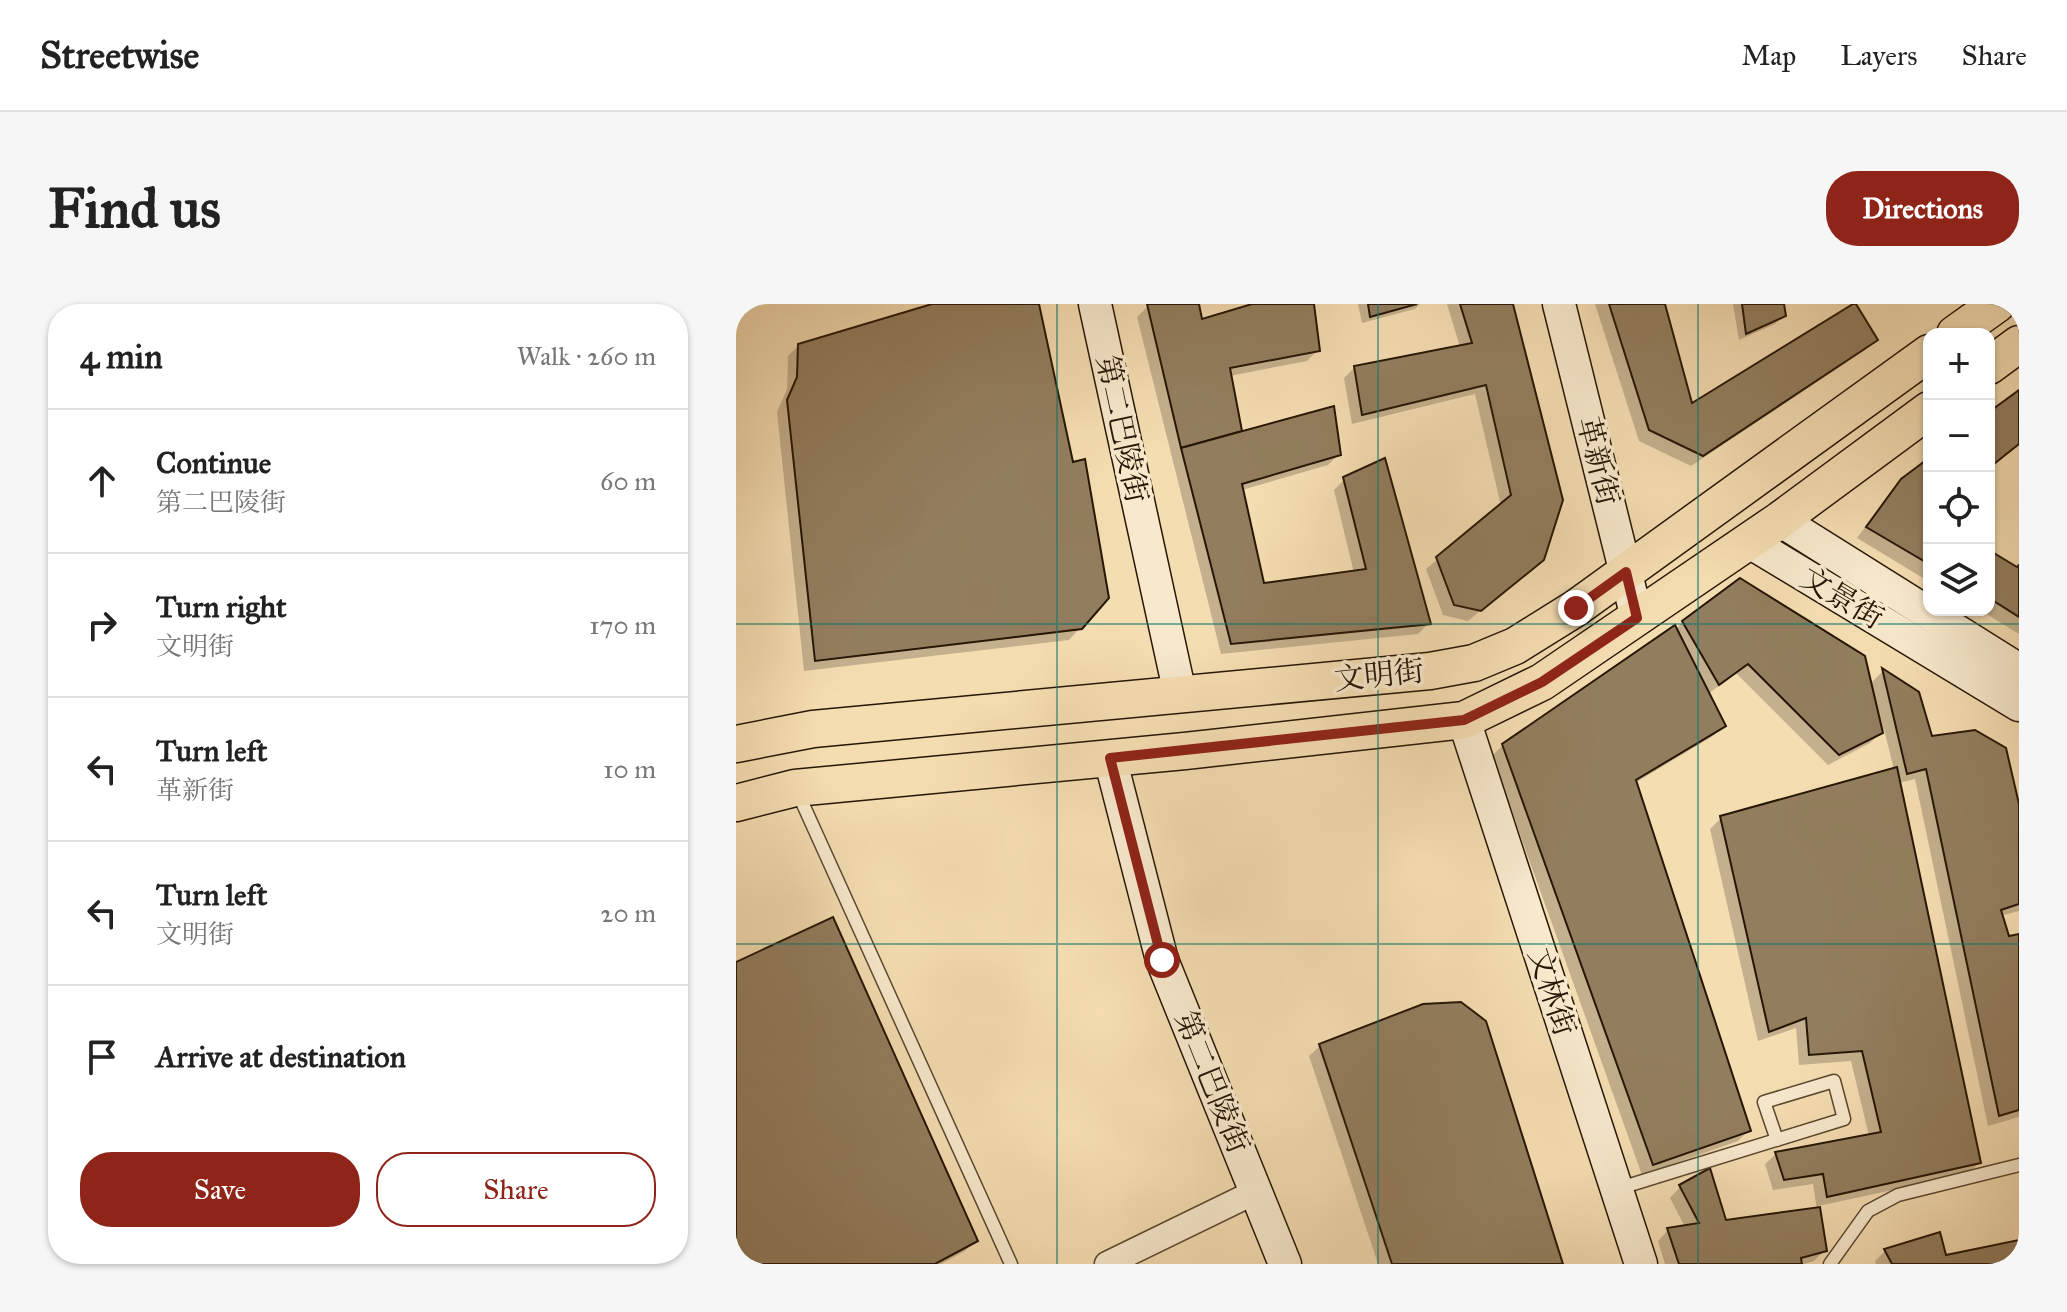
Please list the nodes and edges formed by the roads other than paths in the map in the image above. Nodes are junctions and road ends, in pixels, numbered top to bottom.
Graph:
1 (1095, 304) edge
2 (1559, 304) edge
3 (1997, 304) edge
4 (1963, 328) edge
5 (2019, 344) edge
6 (1923, 357) edge
7 (1995, 362) edge
8 (1923, 414) edge
9 (1780, 520) junction
10 (1748, 541) junction
11 (1626, 572) junction
12 (1637, 618) junction
13 (2019, 670) edge
14 (1180, 694) junction
15 (2019, 705) edge
16 (1464, 720) junction
17 (736, 744) edge
18 (1110, 758) junction
19 (795, 788) junction
20 (736, 803) edge
21 (1777, 1140) junction
22 (2019, 1165) edge
23 (1617, 1189) junction
24 (1257, 1191) junction
25 (1011, 1264) edge
26 (1107, 1264) edge
27 (1285, 1264) edge
28 (1641, 1264) edge
29 (1830, 1264) edge

1 - 14 street, 第二巴陵街
2 - 11 street, 革新街
3 - 4 main road
5 - 7 main road
6 - 11 main road, 文明街
8 - 9 main road, 文明街
9 - 10 main road, 文明街
9 - 13 street, 文景街
10 - 12 main road, 文明街
10 - 15 street, 文景街
11 - 12 street, 革新街
11 - 14 main road, 文明街
12 - 16 main road, 文明街
14 - 17 main road, 文明街
16 - 18 main road, 文明街
16 - 23 street, 文林街
18 - 19 main road, 文明街
18 - 24 street, 第二巴陵街
19 - 20 main road, 文明街
19 - 25 lane
21 - 21 lane
21 - 23 lane
22 - 29 lane
23 - 28 street, 文林街
24 - 26 street
24 - 27 street, 第二巴陵街

